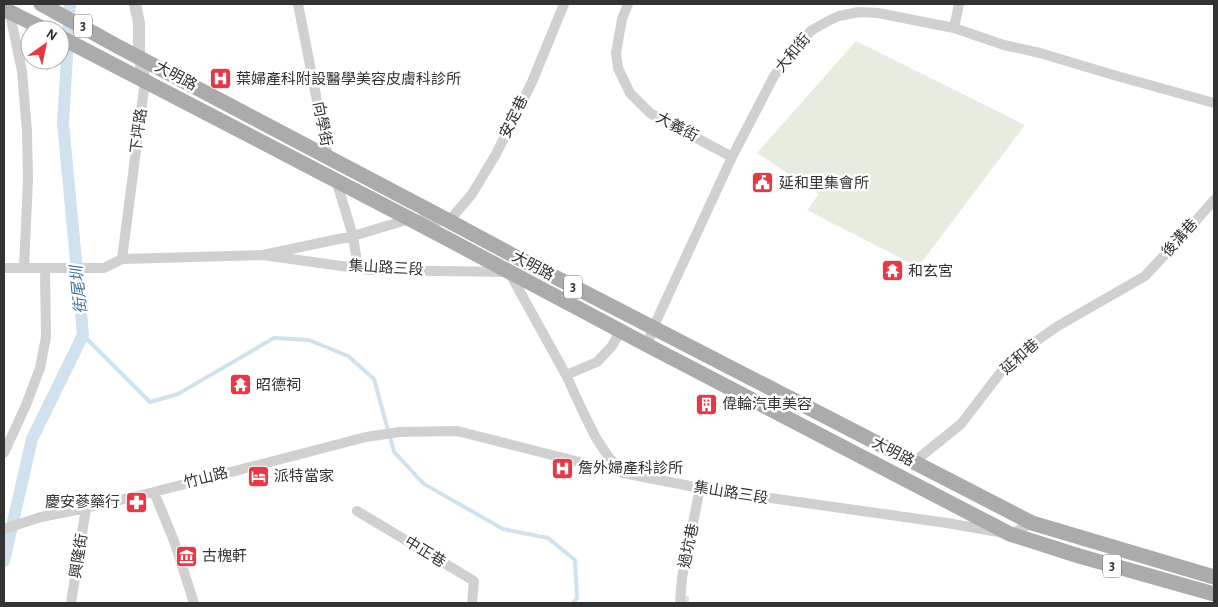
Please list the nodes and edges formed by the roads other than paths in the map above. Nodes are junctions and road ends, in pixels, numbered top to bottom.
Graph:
1 (298, 4) edge
2 (564, 4) edge
3 (628, 4) edge
4 (959, 4) edge
5 (138, 5) edge
6 (45, 6) edge
7 (7, 8) edge
8 (28, 20) edge
9 (954, 28) junction
10 (70, 42) edge
11 (139, 57) junction
12 (145, 81) junction
13 (1214, 103) edge
14 (328, 157) junction
15 (732, 157) junction
16 (336, 180) junction
17 (1214, 200) edge
18 (410, 219) junction
19 (449, 221) junction
20 (352, 236) junction
21 (263, 255) junction
22 (518, 258) junction
23 (122, 259) junction
24 (4, 268) edge
25 (24, 268) junction
26 (358, 268) junction
27 (45, 269) junction
28 (509, 272) junction
29 (1145, 276) joint
30 (652, 328) junction
31 (621, 330) junction
32 (647, 345) junction
33 (566, 375) junction
34 (400, 432) joint
35 (5, 446) edge
36 (914, 462) junction
37 (623, 473) junction
38 (700, 488) junction
39 (154, 492) junction
40 (86, 508) junction
41 (357, 511) dead end
42 (1032, 523) junction
43 (4, 529) edge
44 (1010, 534) junction
45 (1214, 577) edge
46 (1214, 594) edge
47 (71, 603) edge
48 (194, 603) edge
49 (472, 603) edge
50 (680, 603) edge

1 - 14 street, 向學街
2 - 19 street, 安定巷
3 - 15 street, 大義街
4 - 9 street
5 - 11 street, 下坪路
6 - 11 main road, 大明路 / 3
7 - 8 main road
7 - 25 street
9 - 13 street, 大和街
9 - 15 street, 大和街
10 - 12 main road, 大明路 / 3
11 - 12 street, 下坪路
11 - 14 main road, 大明路 / 3
12 - 16 main road, 大明路 / 3
12 - 23 street, 下坪路
14 - 19 main road, 大明路 / 3
15 - 30 street, 大和街
16 - 18 main road, 大明路 / 3
16 - 20 street
17 - 29 street, 後溝巷
18 - 19 street, 集山路三段
18 - 20 street, 集山路三段
18 - 28 main road, 大明路 / 3
19 - 22 main road, 大明路 / 3
20 - 21 street, 集山路三段
20 - 26 street
21 - 23 street, 集山路三段
21 - 26 street, 集山路三段
22 - 28 street
22 - 30 main road, 大明路 / 3
23 - 27 street, 集山路三段
24 - 25 street
25 - 27 street
26 - 28 street, 集山路三段
27 - 35 street
28 - 31 main road, 大明路 / 3
28 - 33 street
29 - 36 street, 延和巷
30 - 32 street, 大和街
30 - 36 main road, 大明路 / 3
31 - 32 main road, 大明路 / 3
31 - 33 street
32 - 44 main road, 大明路 / 3
33 - 37 street
34 - 37 street, 集山路三段
34 - 39 street, 竹山路
36 - 42 main road, 大明路 / 3
37 - 38 street, 集山路三段
38 - 44 street, 集山路三段
38 - 50 street, 過坑巷
39 - 40 street, 竹山路
39 - 48 street
40 - 43 street, 竹山路
40 - 47 street, 興隆街
41 - 49 street, 中正巷
42 - 44 street
42 - 45 main road, 3
44 - 46 main road, 集山路三段 / 3

